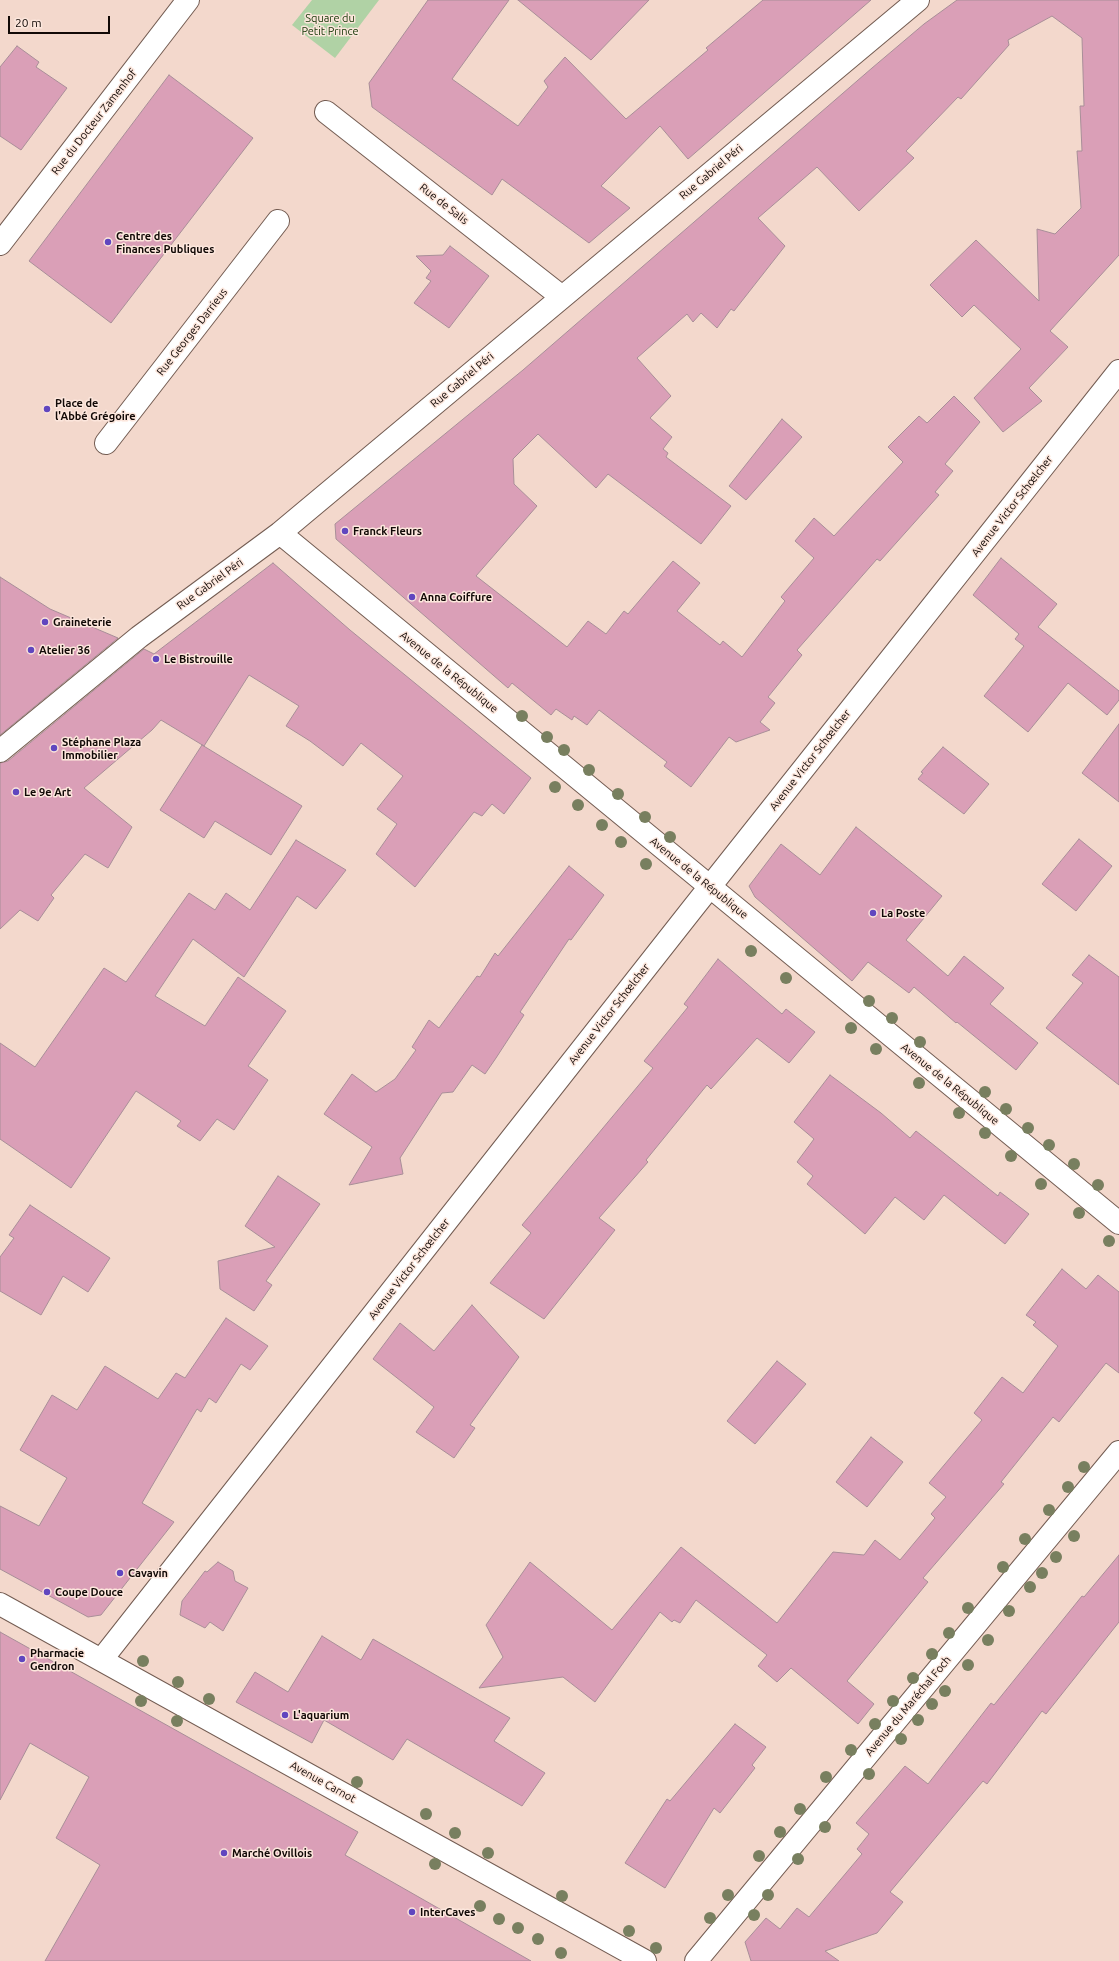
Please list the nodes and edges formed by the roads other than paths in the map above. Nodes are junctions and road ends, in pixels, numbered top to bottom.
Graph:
1 (188, 0) edge
2 (918, 0) edge
3 (326, 112) dead end
4 (278, 221) dead end
5 (0, 244) edge
6 (562, 297) junction
7 (1119, 371) edge
8 (106, 442) dead end
9 (280, 532) junction
10 (0, 751) edge
11 (710, 886) junction
12 (1119, 1223) edge
13 (1119, 1452) edge
14 (0, 1604) edge
15 (102, 1659) junction
16 (645, 1961) edge
17 (696, 1961) edge

1 - 5 street, Rue du Docteur Zamenhof
2 - 6 street, Rue Gabriel Péri
3 - 6 street, Rue de Salis
4 - 8 street, Rue Georges Darrieus
6 - 9 street, Rue Gabriel Péri
7 - 11 street, Avenue Victor Schœlcher
9 - 10 street, Rue Gabriel Péri
9 - 11 street, Avenue de la République
11 - 12 street, Avenue de la République
11 - 15 street, Avenue Victor Schœlcher
13 - 17 street, Avenue du Maréchal Foch
14 - 15 street, Avenue Carnot
15 - 16 street, Avenue Carnot

